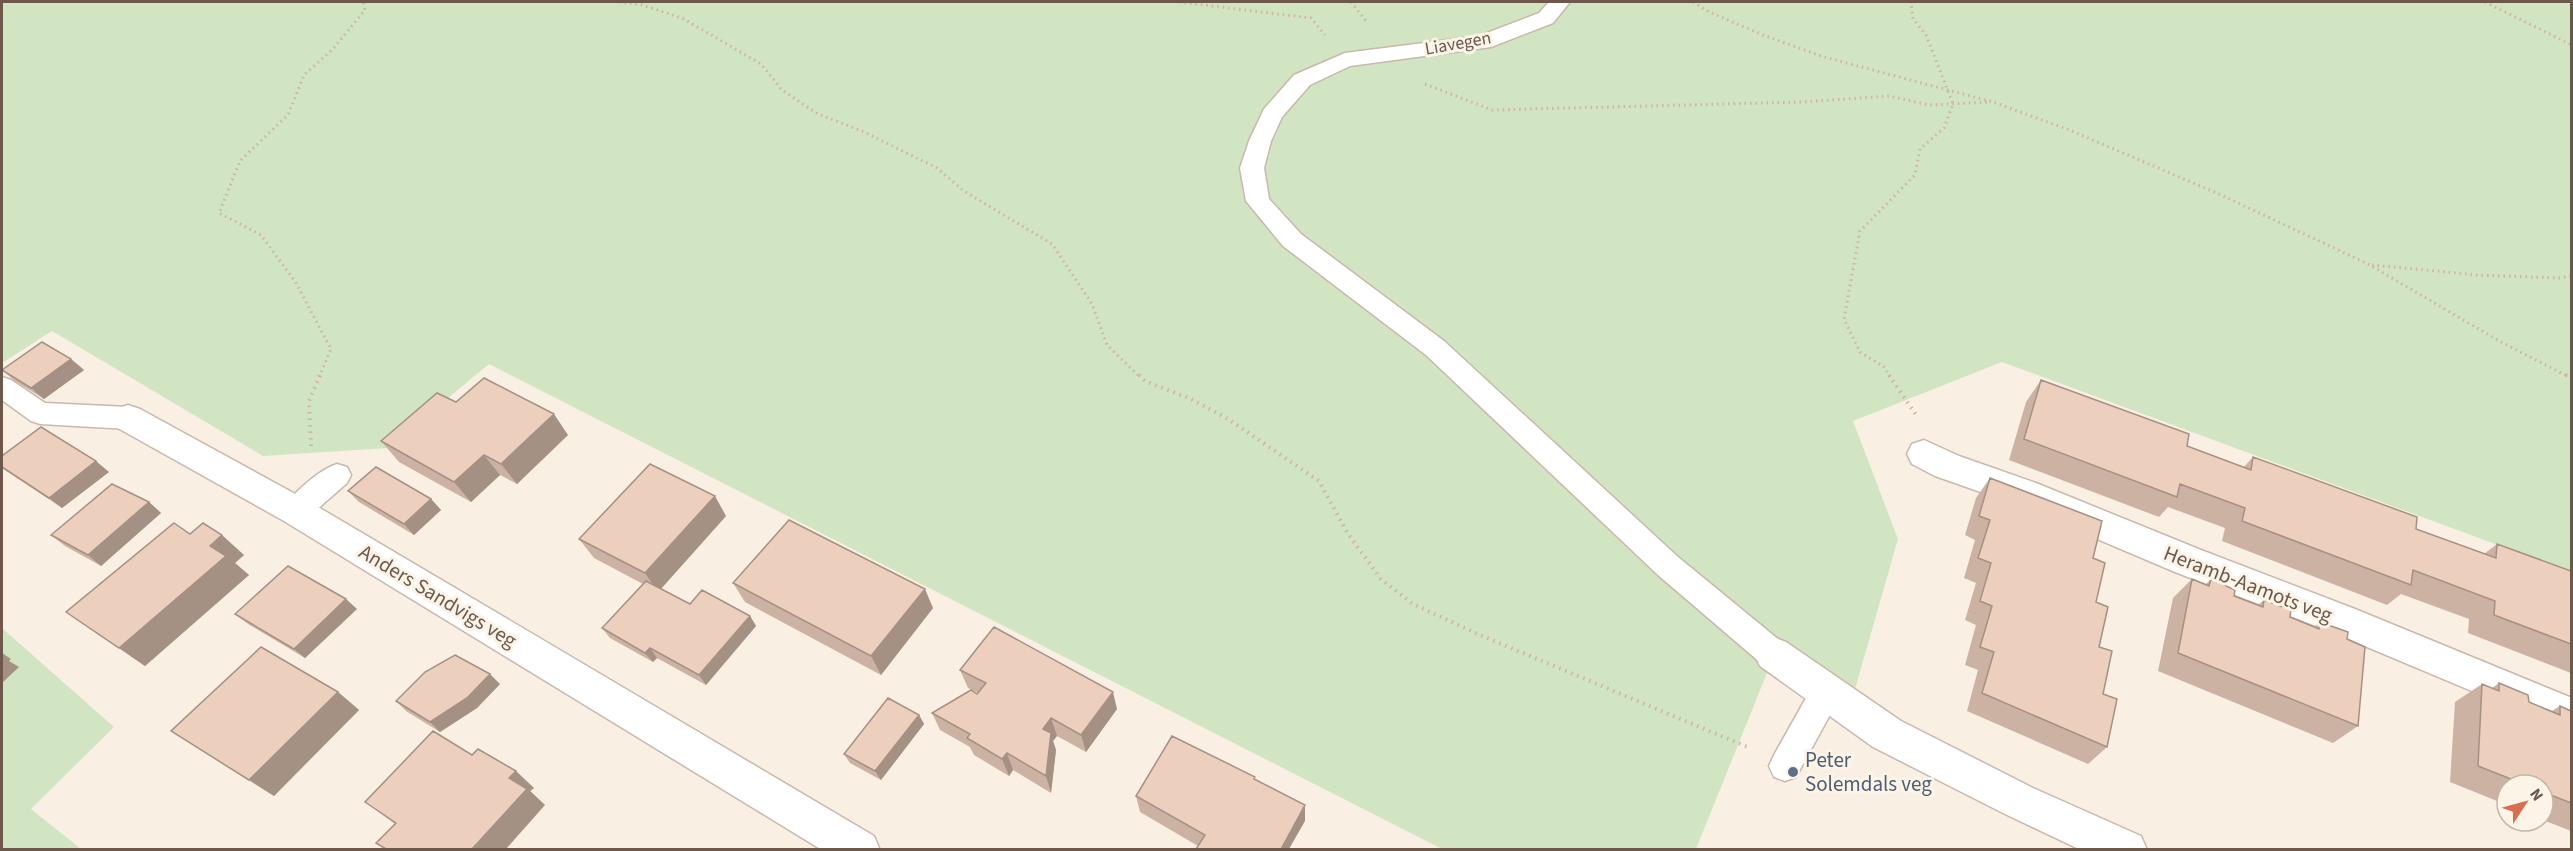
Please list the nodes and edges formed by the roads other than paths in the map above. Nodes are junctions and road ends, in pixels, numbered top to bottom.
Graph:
1 (1560, 2) edge
2 (2, 387) edge
3 (128, 418) joint
4 (1924, 454) road end
5 (337, 475) road end
6 (296, 511) junction
7 (1773, 654) joint
8 (1826, 692) junction
9 (2571, 716) edge
10 (1785, 766) road end
11 (860, 849) edge
12 (2127, 849) edge

1 - 7 lane, Liavegen
2 - 3 lane, Anders Sandvigs veg
3 - 6 street, Anders Sandvigs veg
4 - 9 street, Heramb-Aamots veg
5 - 6 lane
6 - 11 street, Anders Sandvigs veg
7 - 8 street
8 - 10 lane
8 - 12 street

